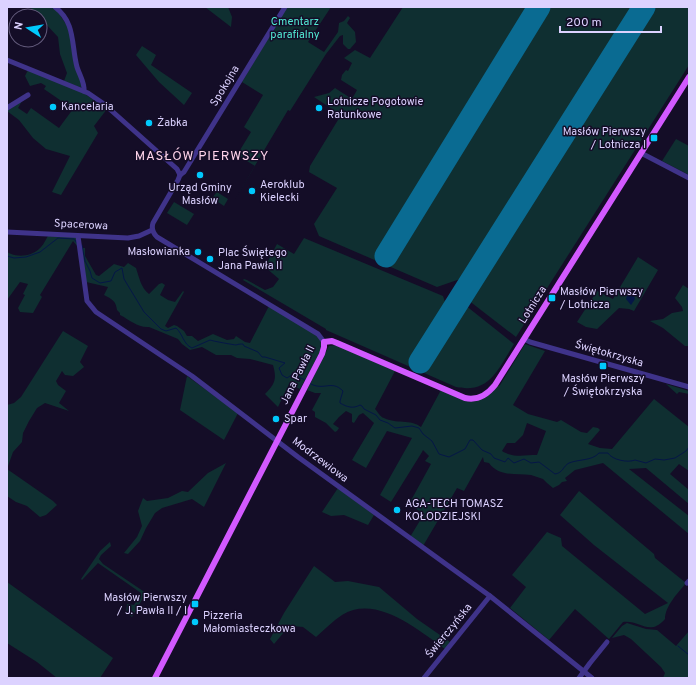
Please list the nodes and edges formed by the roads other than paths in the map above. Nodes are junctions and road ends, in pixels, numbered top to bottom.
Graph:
1 (55, 7) edge
2 (284, 7) edge
3 (7, 60) edge
4 (689, 77) edge
5 (84, 91) junction
6 (28, 95) dead end
7 (7, 108) edge
8 (641, 153) junction
9 (180, 174) junction
10 (689, 178) edge
11 (152, 230) junction
12 (7, 232) edge
13 (78, 237) junction
14 (524, 339) junction
15 (324, 342) junction
16 (689, 387) edge
17 (277, 440) junction
18 (490, 596) junction
19 (607, 642) dead end
20 (584, 672) junction
21 (154, 678) edge
22 (424, 678) edge
23 (579, 678) edge
24 (592, 678) edge

1 - 5 street
2 - 9 street, Spokojna
3 - 5 street
4 - 8 main road, Lotnicza
5 - 9 street
6 - 7 street
8 - 10 street
8 - 14 main road, Lotnicza
9 - 11 street
11 - 13 street, Spacerowa
11 - 15 street, Jana Pawła II
12 - 13 street, Spacerowa
13 - 17 street, Modrzewiowa
14 - 15 main road, Lotnicza
14 - 16 street, Świętokrzyska
15 - 17 main road, Jana Pawła II
17 - 18 street, Modrzewiowa
17 - 21 main road, Jana Pawła II
18 - 20 street, Modrzewiowa
18 - 22 street, Świerczyńska
19 - 20 street
20 - 23 street
20 - 24 street, Modrzewiowa

